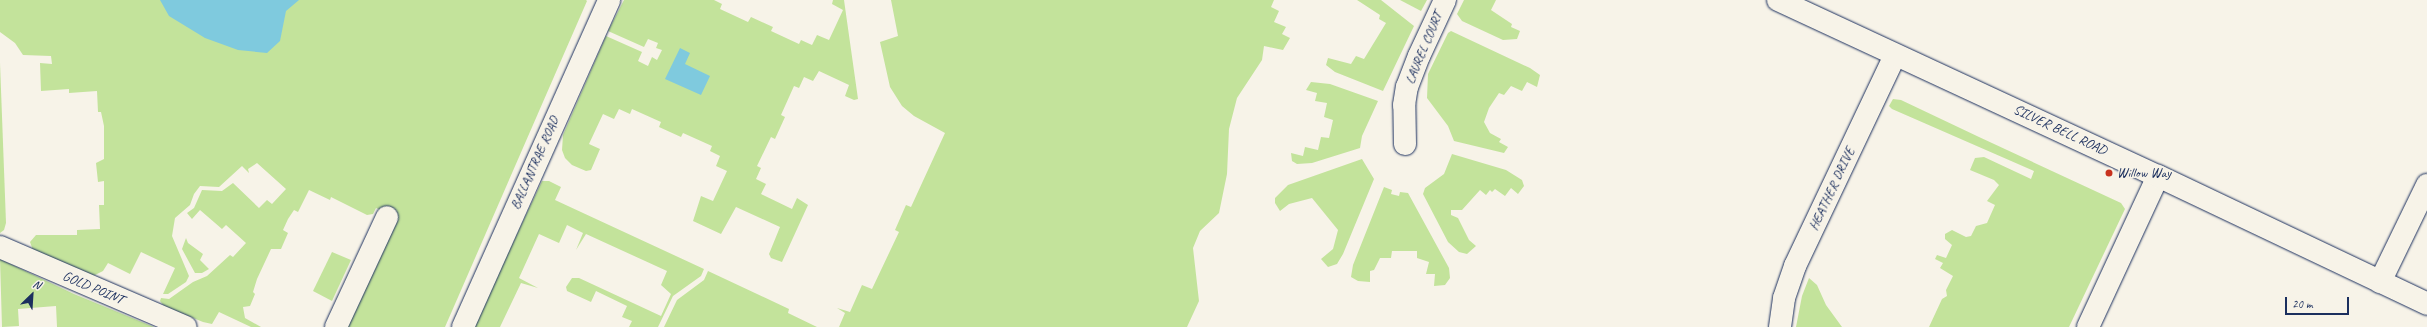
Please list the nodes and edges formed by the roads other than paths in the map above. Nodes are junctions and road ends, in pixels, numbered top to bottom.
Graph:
1 (609, 0) edge
2 (1445, 0) edge
3 (1778, 0) edge
4 (1895, 55) junction
5 (1405, 144) dead end
6 (2158, 176) junction
7 (2427, 185) edge
8 (387, 217) dead end
9 (0, 247) edge
10 (2380, 282) junction
11 (2427, 304) edge
12 (186, 327) edge
13 (336, 327) edge
14 (463, 327) edge
15 (1780, 327) edge
16 (2088, 327) edge

1 - 14 street, BALLANTRAE ROAD
2 - 5 street, LAUREL COURT
3 - 4 street, SILVER BELL ROAD
4 - 6 street, SILVER BELL ROAD
4 - 15 street, HEATHER DRIVE
6 - 10 street, SILVER BELL ROAD
6 - 16 street
7 - 10 street
8 - 13 street
9 - 12 street, GOLD POINT
10 - 11 street, SILVER BELL ROAD

